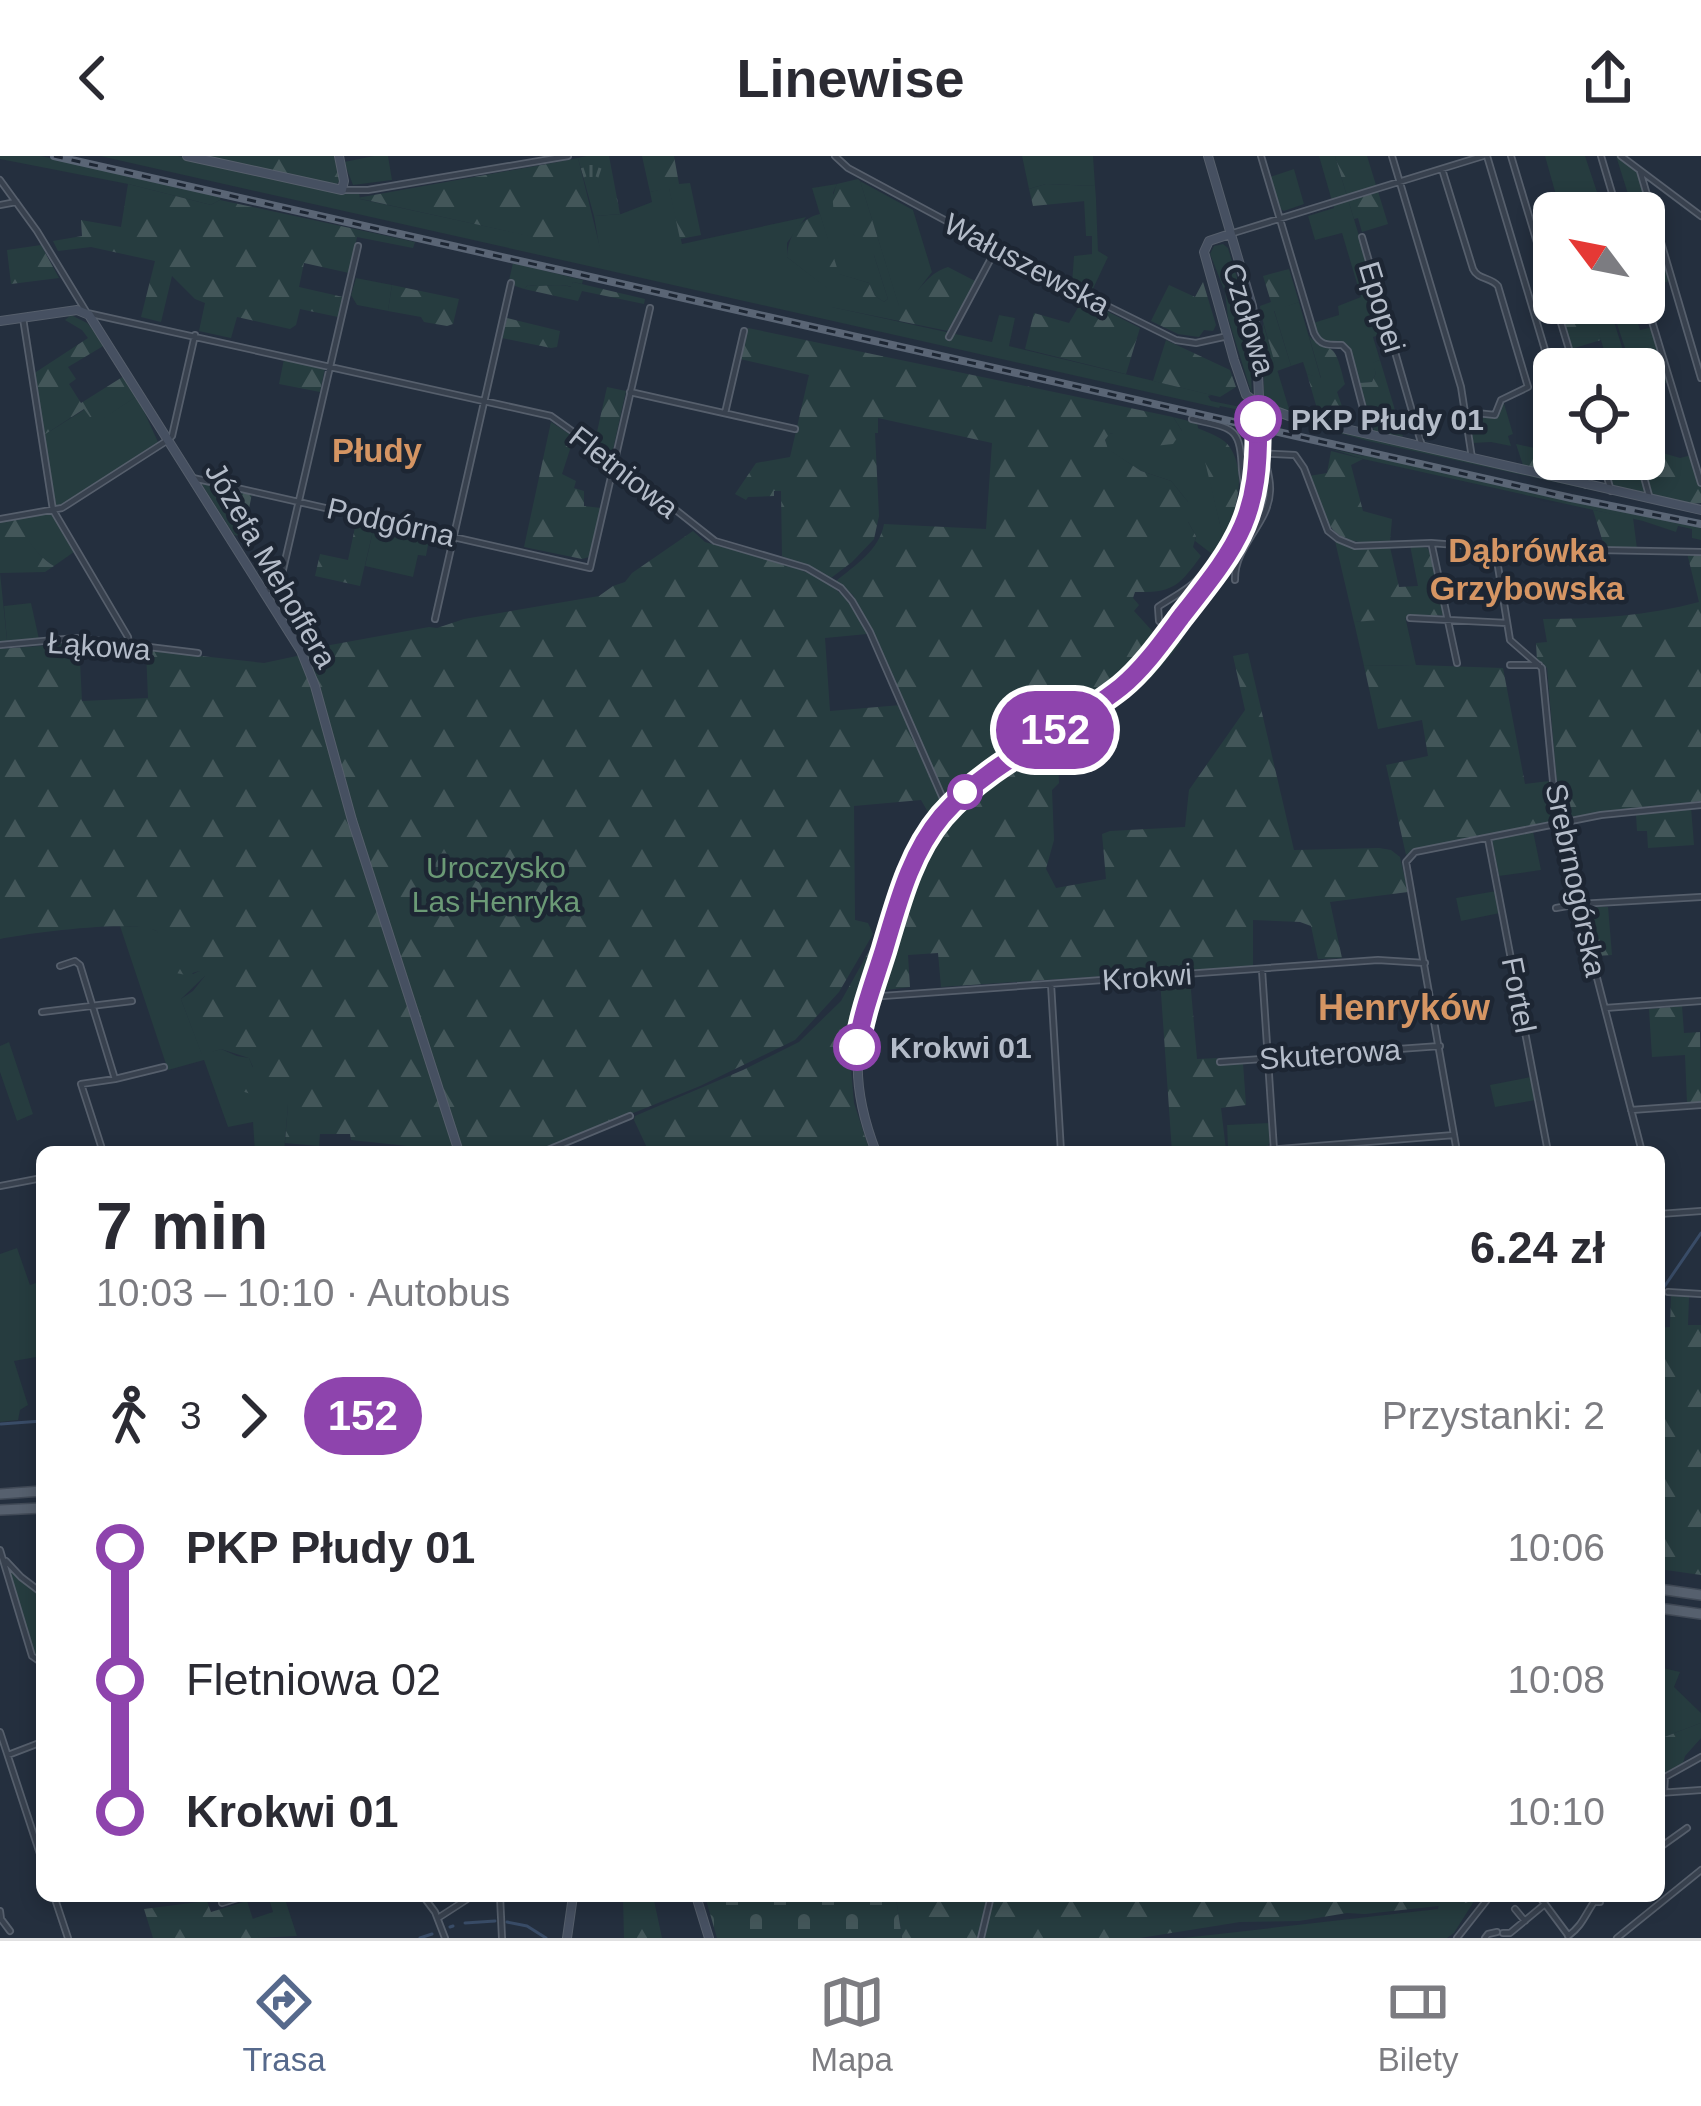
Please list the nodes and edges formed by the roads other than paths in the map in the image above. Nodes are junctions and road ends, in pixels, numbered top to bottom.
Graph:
1 (188, 156) edge
2 (338, 156) edge
3 (502, 156) edge
4 (568, 156) edge
5 (835, 156) edge
6 (1208, 156) edge
7 (1261, 156) edge
8 (1392, 156) edge
9 (1485, 156) edge
10 (1510, 156) edge
11 (1601, 156) edge
12 (1621, 156) edge
13 (1459, 160) edge
14 (504, 167) junction
15 (1442, 169) junction
16 (1640, 171) junction
17 (0, 180) edge
18 (1400, 181) junction
19 (342, 190) junction
20 (1612, 192) edge
21 (16, 202) junction
22 (0, 205) edge
23 (1701, 216) edge
24 (1279, 218) junction
25 (1533, 230) edge
26 (1230, 234) junction
27 (1362, 237) dead end
28 (358, 246) dead end
29 (996, 249) junction
30 (512, 283) dead end
31 (650, 308) dead end
32 (87, 313) junction
33 (23, 318) junction
34 (0, 321) edge
35 (1653, 324) edge
36 (744, 331) dead end
37 (195, 335) junction
38 (1228, 336) junction
39 (949, 337) dead end
40 (1544, 348) edge
41 (331, 366) junction
42 (1701, 378) edge
43 (630, 392) junction
44 (485, 401) junction
45 (1467, 412) junction
46 (725, 413) junction
47 (1192, 418) dead end
48 (795, 429) dead end
49 (1370, 435) junction
50 (168, 440) junction
51 (1422, 446) junction
52 (1263, 452) junction
53 (1244, 458) junction
54 (1472, 458) junction
55 (614, 461) junction
56 (193, 478) junction
57 (1585, 480) edge
58 (1608, 480) edge
59 (1646, 480) edge
60 (1701, 483) edge
61 (1586, 484) junction
62 (1611, 491) junction
63 (1650, 500) junction
64 (297, 501) junction
65 (53, 510) junction
66 (1701, 510) edge
67 (0, 519) edge
68 (455, 536) junction
69 (1431, 543) junction
70 (1495, 548) junction
71 (1701, 552) edge
72 (1235, 580) dead end
73 (265, 592) junction
74 (1410, 618) dead end
75 (435, 619) dead end
76 (1448, 619) junction
77 (1507, 623) junction
78 (1171, 630) junction
79 (129, 644) junction
80 (0, 645) edge
81 (198, 653) dead end
82 (1457, 663) dead end
83 (1510, 664) dead end
84 (1539, 665) junction
85 (1701, 805) edge
86 (947, 810) junction
87 (1557, 824) junction
88 (1488, 838) junction
89 (1701, 897) edge
90 (1580, 904) junction
91 (1556, 908) dead end
92 (1425, 963) junction
93 (60, 966) dead end
94 (1262, 969) junction
95 (1051, 984) junction
96 (869, 997) junction
97 (132, 1001) dead end
98 (1701, 1001) edge
99 (93, 1005) junction
100 (1605, 1008) junction
101 (41, 1012) dead end
102 (1439, 1046) junction
103 (1269, 1058) junction
104 (1220, 1061) dead end
105 (164, 1067) dead end
106 (115, 1079) junction
107 (1701, 1106) edge
108 (1631, 1109) junction
109 (630, 1116) dead end
110 (1454, 1135) junction
111 (101, 1146) edge
112 (458, 1146) edge
113 (558, 1146) edge
114 (874, 1146) edge
115 (1060, 1146) edge
116 (1274, 1146) edge
117 (1322, 1146) edge
118 (1456, 1146) edge
119 (1547, 1146) edge
120 (1640, 1146) edge
121 (36, 1179) edge
122 (0, 1186) edge
123 (1701, 1211) edge
124 (1665, 1214) edge
125 (1669, 1292) dead end
126 (1701, 1294) edge
127 (36, 1491) edge
128 (0, 1494) edge
129 (36, 1508) edge
130 (0, 1510) edge
131 (1, 1554) edge
132 (36, 1587) edge
133 (1665, 1590) edge
134 (1701, 1595) edge
135 (1665, 1609) edge
136 (1701, 1614) edge
137 (36, 1659) edge
138 (0, 1732) edge
139 (36, 1744) edge
140 (8, 1755) junction
141 (1701, 1756) edge
142 (1665, 1777) edge
143 (1701, 1790) edge
144 (1665, 1793) edge
145 (1687, 1828) dead end
146 (36, 1834) edge
147 (1665, 1844) edge
148 (1701, 1870) edge
149 (1665, 1899) edge
150 (55, 1902) edge
151 (225, 1902) edge
152 (426, 1902) edge
153 (463, 1902) edge
154 (500, 1902) edge
155 (571, 1902) edge
156 (698, 1902) edge
157 (990, 1902) edge
158 (1485, 1902) edge
159 (1594, 1902) edge
160 (1661, 1902) edge
161 (222, 1903) dead end
162 (1545, 1904) joint
163 (1515, 1909) dead end
164 (0, 1917) edge
165 (438, 1918) junction
166 (72, 1920) dead end
167 (63, 1923) junction
168 (1524, 1924) junction
169 (10, 1931) dead end
170 (1569, 1937) edge
171 (68, 1938) edge
172 (445, 1938) edge
173 (502, 1938) edge
174 (568, 1938) edge
175 (709, 1938) edge
176 (981, 1938) edge
177 (1457, 1938) edge
178 (1485, 1938) edge
179 (1617, 1938) edge

1 - 19 street
2 - 19 street
3 - 14 street
4 - 14 street
5 - 29 street, Wałuszewska
6 - 26 street
7 - 24 street
8 - 18 street
9 - 13 street
9 - 40 street
10 - 25 street
11 - 20 street
12 - 16 street
13 - 15 street
14 - 19 street
15 - 18 street
15 - 45 street
16 - 23 street
16 - 42 street
17 - 21 street, Józefa Mehoffera
18 - 24 street
18 - 45 street
21 - 22 street
21 - 32 street, Józefa Mehoffera
24 - 26 street
24 - 49 street
26 - 38 street, Czołowa
26 - 78 street, bridge
27 - 51 street, Epopei
28 - 41 street
29 - 38 street, Wałuszewska
29 - 39 street
30 - 44 street
31 - 43 street
32 - 33 street
32 - 37 street, Fletniowa
32 - 50 street, Józefa Mehoffera
33 - 34 street
33 - 65 street
35 - 60 street
36 - 46 street
37 - 41 street, Fletniowa
37 - 50 street
38 - 49 street, Czołowa
41 - 44 street, Fletniowa
41 - 64 street
43 - 46 street
43 - 55 street
44 - 55 street, Fletniowa
44 - 68 street
45 - 54 street
46 - 48 street
47 - 53 street
49 - 51 street, Czołowa
50 - 56 street, Józefa Mehoffera
50 - 65 street
51 - 54 street, Czołowa
52 - 53 street
52 - 69 street
52 - 72 street
53 - 78 street
54 - 61 street, Czołowa
55 - 68 street, Podgórna
55 - 86 street, Fletniowa
56 - 64 street, Podgórna
56 - 73 street, Józefa Mehoffera
57 - 61 street
58 - 62 street
59 - 63 street
61 - 62 street, Czołowa
62 - 63 street, Czołowa
63 - 66 street, Czołowa
64 - 68 street, Podgórna
64 - 73 street
65 - 67 street
65 - 79 street
68 - 75 street
69 - 70 street
69 - 76 street
70 - 71 street
70 - 77 street, Srebrnogórska
73 - 112 street, Józefa Mehoffera
74 - 76 street
76 - 77 street
76 - 82 street
77 - 84 street, Srebrnogórska
78 - 86 street
79 - 80 street, Łąkowa
79 - 81 street, Łąkowa
83 - 84 street
84 - 87 street, Srebrnogórska
85 - 87 street
86 - 96 street
87 - 88 street
87 - 90 street, Srebrnogórska
88 - 92 street
88 - 119 street, Fortel
89 - 90 street
90 - 91 street
90 - 100 street, Srebrnogórska
92 - 94 street, Krokwi
92 - 102 street
93 - 99 street
94 - 95 street, Krokwi
94 - 103 street
95 - 96 street, Krokwi
95 - 115 street
96 - 114 street
97 - 99 street
98 - 100 street
99 - 101 street
99 - 106 street
100 - 108 street, Srebrnogórska
102 - 103 street, Skuterowa
102 - 110 street
103 - 104 street, Skuterowa
103 - 116 street
105 - 106 street
106 - 111 street
107 - 108 street
108 - 120 street, Srebrnogórska
109 - 113 street
110 - 117 street
110 - 118 street
121 - 122 street
123 - 124 street
125 - 126 street
127 - 128 main road
129 - 130 main road
131 - 132 street
131 - 137 street
133 - 134 main road
135 - 136 main road
138 - 140 street
139 - 140 street
140 - 146 street
141 - 142 street
143 - 144 street
145 - 147 street
148 - 149 street
150 - 167 street
151 - 161 street
152 - 165 street
153 - 165 street
154 - 173 street
155 - 174 street
156 - 175 street
157 - 176 street
158 - 177 street
159 - 170 street
160 - 179 street
162 - 168 street
162 - 170 street
163 - 168 street
164 - 169 street
165 - 172 street
166 - 167 street
167 - 171 street
168 - 178 street

